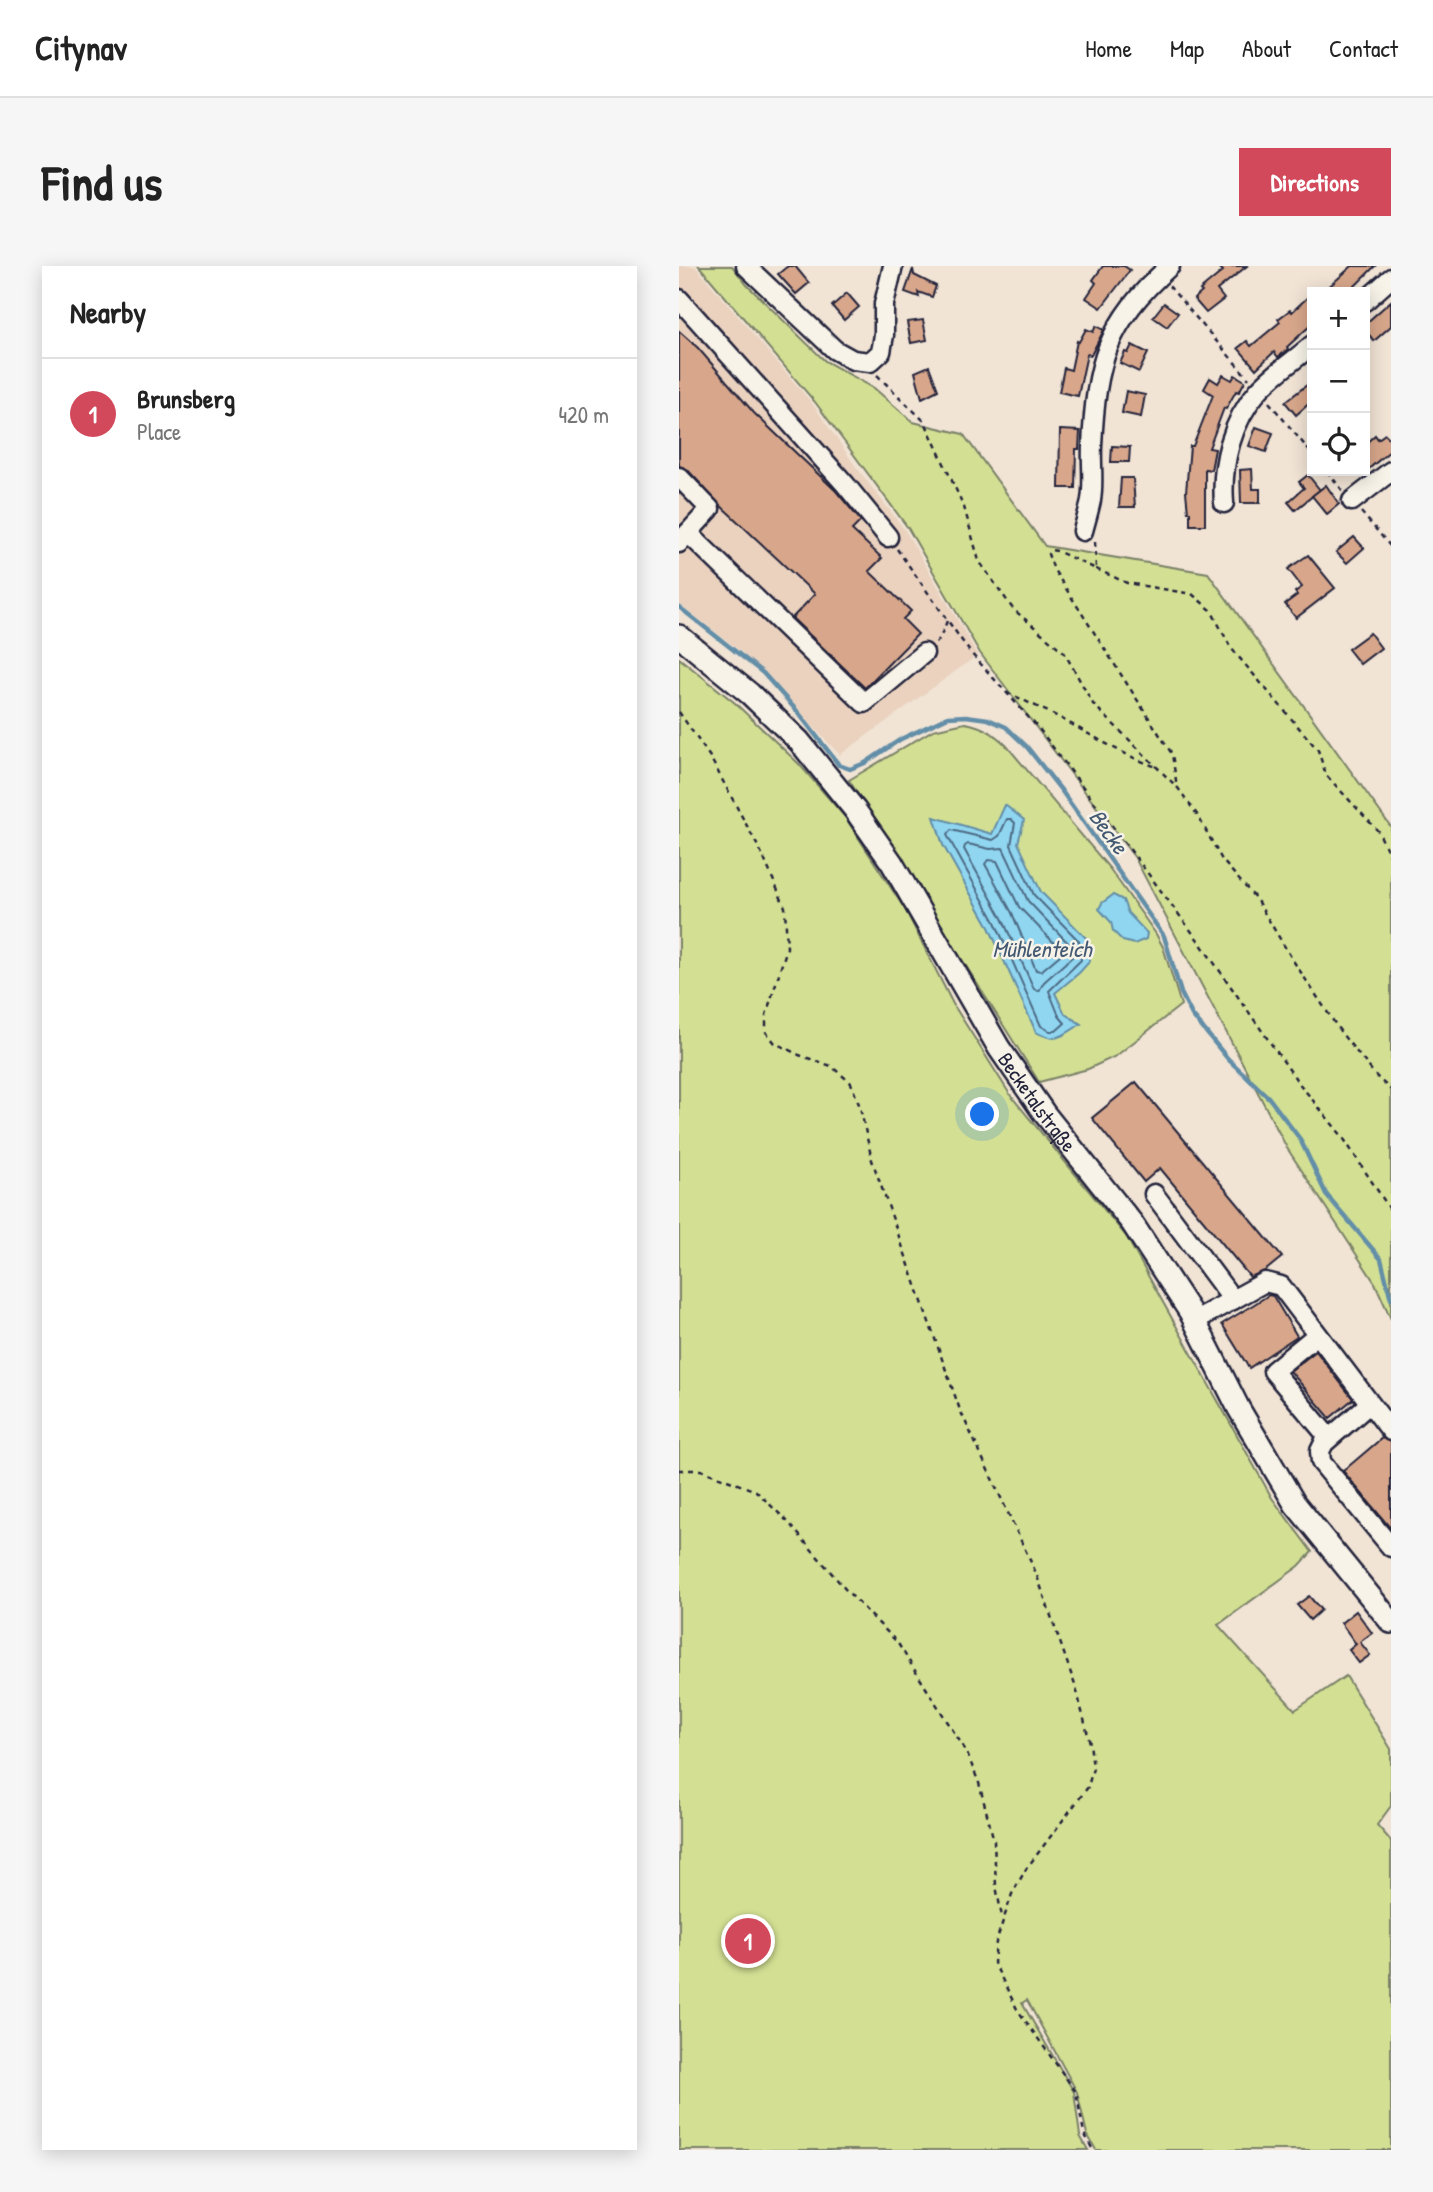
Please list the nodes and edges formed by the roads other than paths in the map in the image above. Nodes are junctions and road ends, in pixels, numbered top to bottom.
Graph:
1 (746, 266) edge
2 (893, 266) edge
3 (1165, 271) edge
4 (1391, 278) edge
5 (1370, 297) edge
6 (679, 299) edge
7 (1307, 349) edge
8 (1391, 471) edge
9 (679, 477) edge
10 (1352, 501) dead end
11 (1224, 503) dead end
12 (1083, 531) road end
13 (888, 537) road end
14 (683, 538) edge
15 (679, 636) edge
16 (924, 653) road end
17 (1154, 1195) dead end
18 (1233, 1300) junction
19 (1194, 1321) junction
20 (1317, 1335) junction
21 (1369, 1404) junction
22 (1391, 1431) edge
23 (1329, 1438) junction
24 (1391, 1547) edge
25 (1391, 1622) edge

1 - 2 street
3 - 12 street
4 - 5 street
6 - 13 street
7 - 11 street
8 - 10 street
9 - 14 street
14 - 16 street
15 - 19 main road, Becketalstraße
17 - 18 street
18 - 19 street
18 - 20 street
19 - 25 main road, Becketalstraße
20 - 21 street
20 - 23 street
21 - 22 street
21 - 23 street
23 - 24 street

